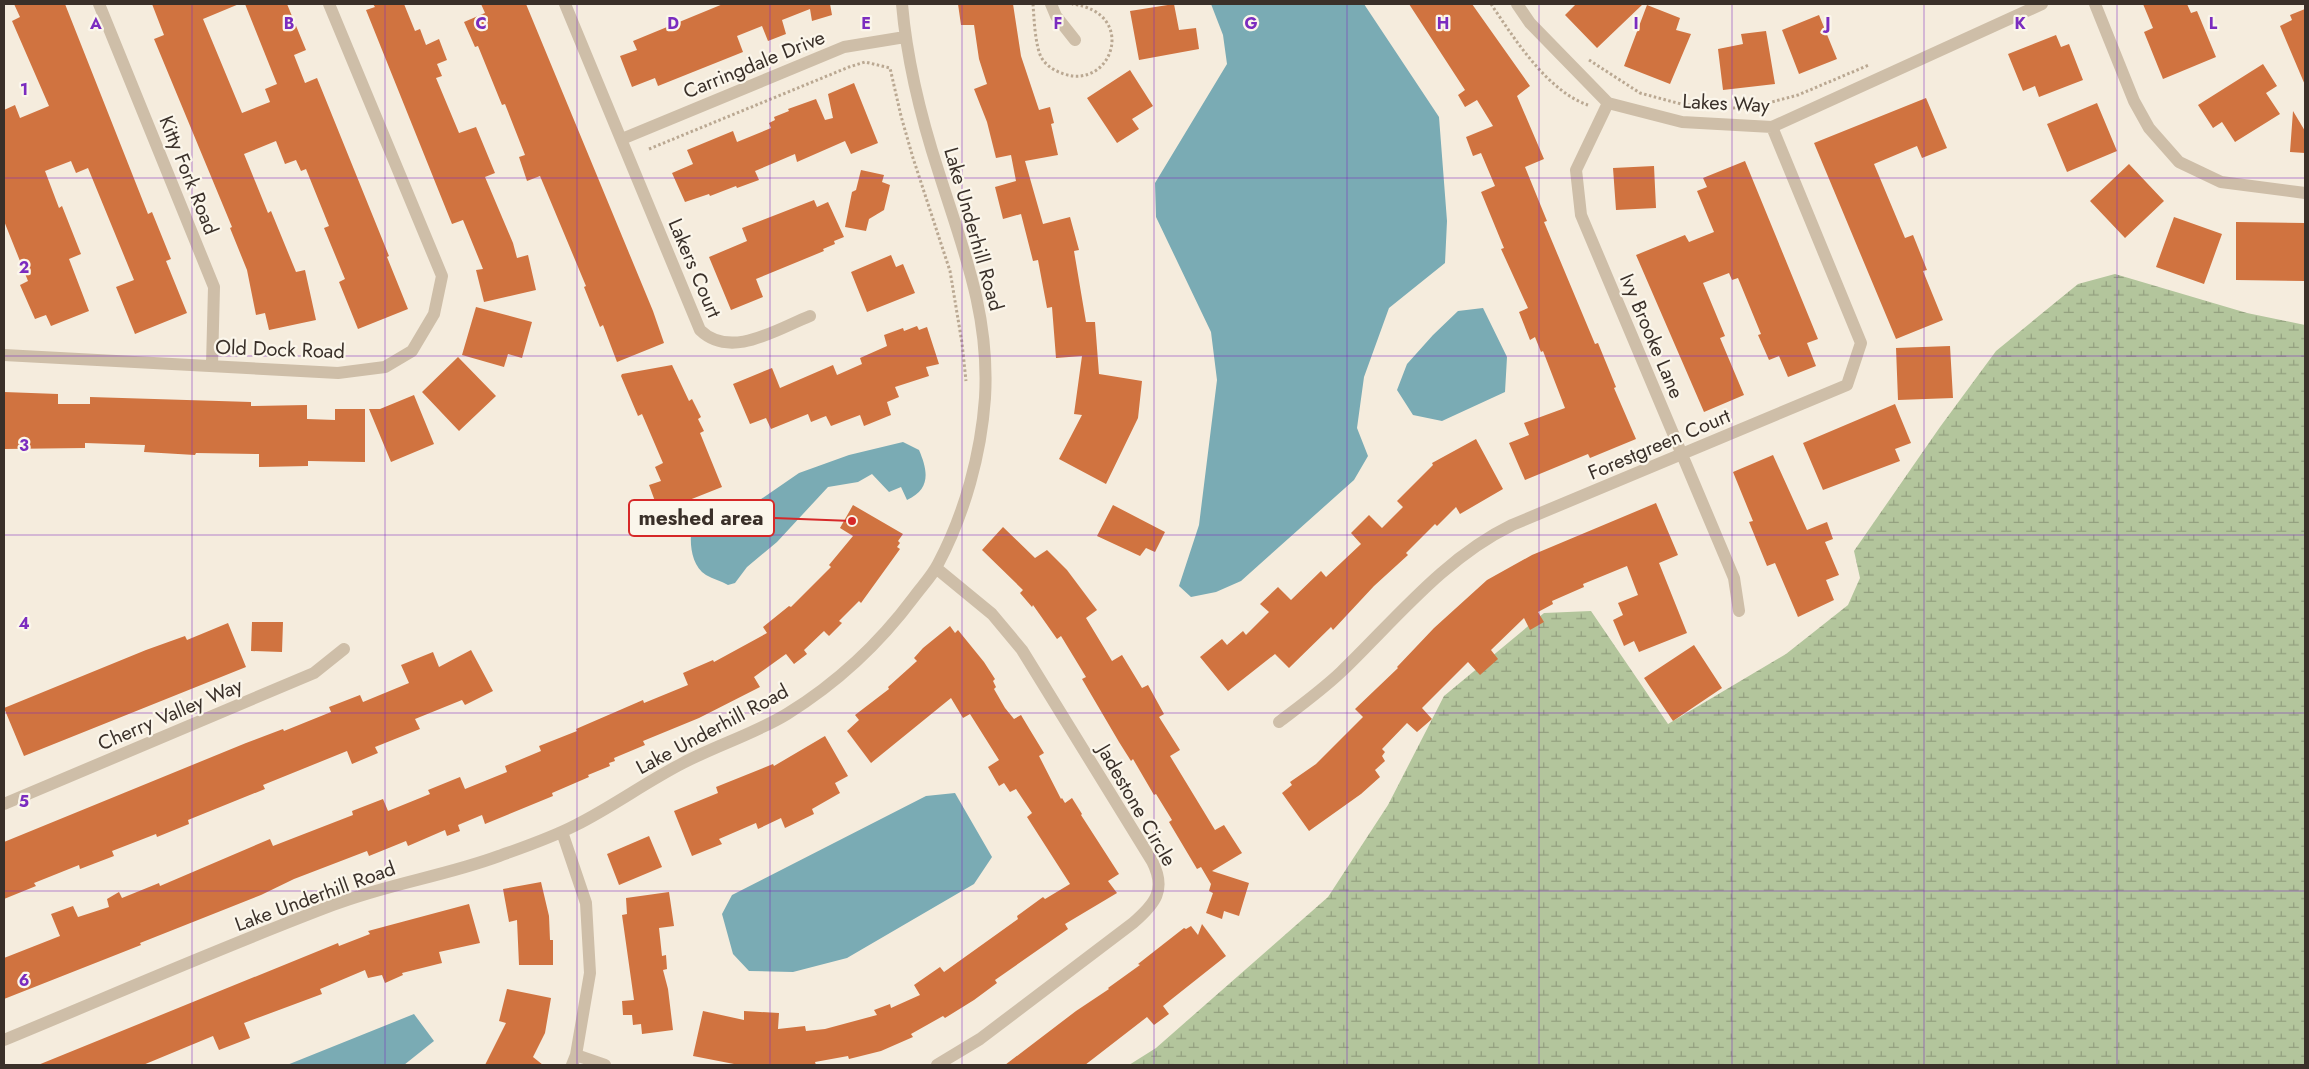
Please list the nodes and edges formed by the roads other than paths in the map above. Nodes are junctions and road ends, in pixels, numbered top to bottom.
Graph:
1 (99, 4) edge
2 (329, 4) edge
3 (565, 4) edge
4 (902, 4) edge
5 (1051, 4) edge
6 (1517, 4) edge
7 (2042, 4) edge
8 (2095, 4) edge
9 (905, 38) junction
10 (1075, 40) dead end
11 (1608, 103) junction
12 (1772, 127) junction
13 (622, 139) junction
14 (2305, 193) edge
15 (810, 316) dead end
16 (4, 354) edge
17 (212, 365) junction
18 (1682, 455) junction
19 (936, 568) junction
20 (1739, 611) dead end
21 (344, 649) dead end
22 (1279, 722) dead end
23 (4, 804) edge
24 (562, 832) junction
25 (4, 1040) edge
26 (574, 1060) edge
27 (605, 1065) edge
28 (937, 1065) edge

1 - 17 street, Kitty Fork Road
2 - 17 street, Old Dock Road
3 - 13 street, Lakers Court
4 - 9 street, Lake Underhill Road
5 - 10 street
6 - 11 street
7 - 12 street, Lakes Way
8 - 14 street
9 - 13 street, Carringdale Drive
9 - 19 street, Lake Underhill Road
11 - 12 street, Lakes Way
11 - 18 street, Ivy Brooke Lane
12 - 18 street, Forestgreen Court
13 - 15 street, Lakers Court
16 - 17 street, Old Dock Road
18 - 20 street, Ivy Brooke Lane
18 - 22 street, Forestgreen Court
19 - 24 street, Lake Underhill Road
19 - 28 street, Jadestone Circle
21 - 23 street, Cherry Valley Way
24 - 25 street, Lake Underhill Road
24 - 26 street
26 - 27 street

